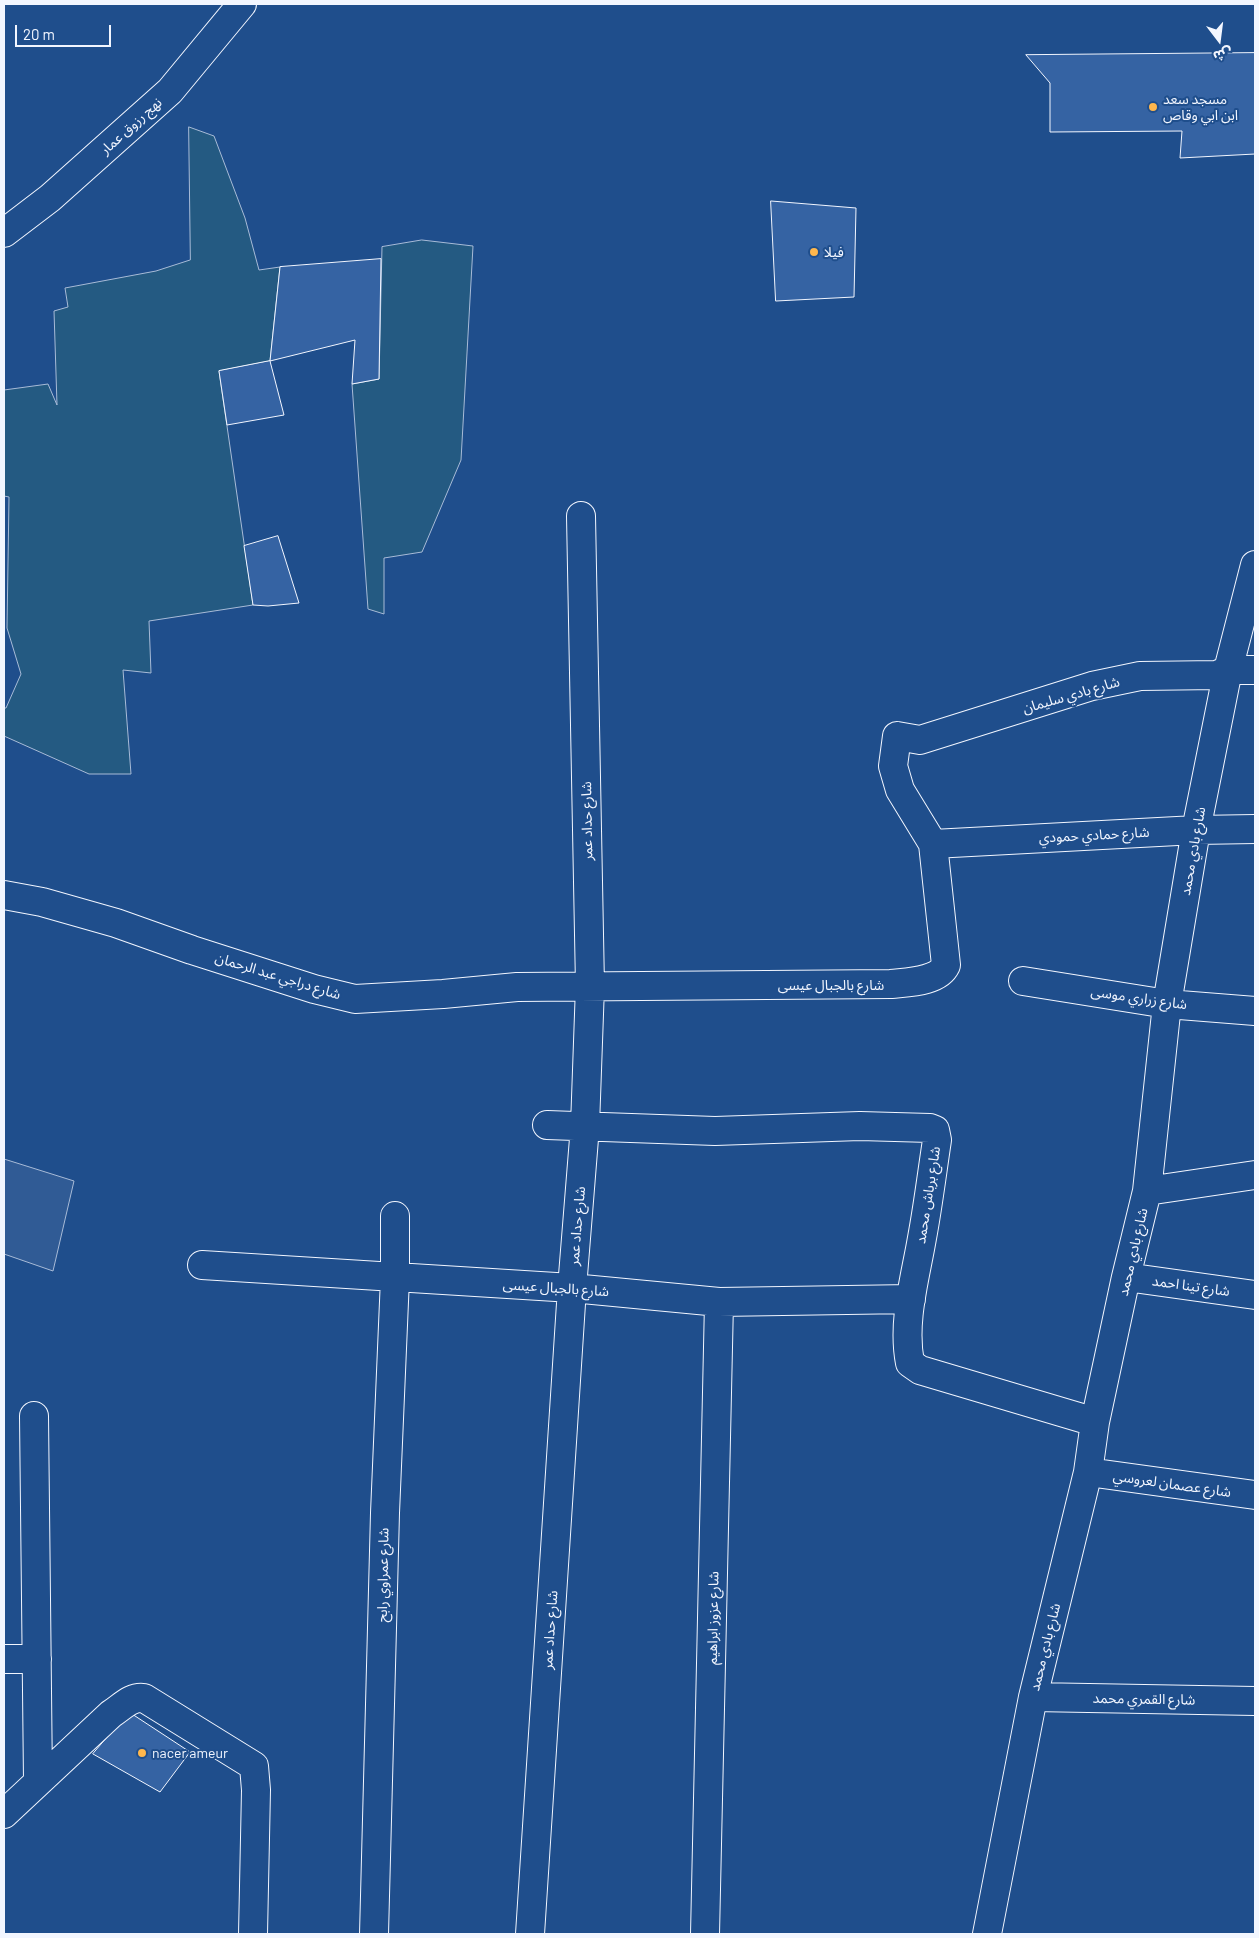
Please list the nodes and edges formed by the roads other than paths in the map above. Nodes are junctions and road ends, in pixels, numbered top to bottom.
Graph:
1 (242, 4) edge
2 (4, 233) edge
3 (581, 516) dead end
4 (1255, 565) edge
5 (1228, 670) junction
6 (1255, 670) edge
7 (1255, 829) edge
8 (1196, 830) junction
9 (933, 844) junction
10 (4, 895) edge
11 (1023, 981) dead end
12 (590, 986) junction
13 (1166, 1004) junction
14 (1255, 1012) edge
15 (547, 1125) dead end
16 (585, 1126) junction
17 (1255, 1175) edge
18 (1148, 1191) junction
19 (395, 1216) dead end
20 (202, 1265) dead end
21 (1126, 1277) junction
22 (395, 1278) junction
23 (572, 1288) junction
24 (1255, 1295) edge
25 (911, 1299) junction
26 (719, 1302) junction
27 (34, 1416) dead end
28 (1095, 1422) junction
29 (1088, 1472) junction
30 (1255, 1495) edge
31 (4, 1659) edge
32 (37, 1659) junction
33 (1033, 1697) junction
34 (1255, 1700) edge
35 (38, 1782) junction
36 (4, 1814) edge
37 (253, 1934) edge
38 (374, 1934) edge
39 (530, 1934) edge
40 (705, 1934) edge
41 (987, 1934) edge

1 - 2 street, نهج رزوق عمار
3 - 12 street, شارع حداد عمر
4 - 5 street, شارع بادي محمد
5 - 6 street, شارع بادي سليمان
5 - 8 street, شارع بادي محمد
5 - 9 street, شارع بادي سليمان
7 - 8 street, شارع حمادي حمودي
8 - 9 street, شارع حمادي حمودي
8 - 13 street, شارع بادي محمد
9 - 12 street, شارع بالجبال عيسى
10 - 12 street, شارع دراجي عبد الرحمان
11 - 13 street, شارع زراري موسى
12 - 16 street, شارع حداد عمر
13 - 14 street, شارع زراري موسى
13 - 18 street, شارع بادي محمد
15 - 16 street, شارع برباش محمد
16 - 23 street, شارع حداد عمر
16 - 25 street, شارع برباش محمد
17 - 18 street
18 - 21 street, شارع بادي محمد
19 - 22 street, شارع عمراوي رابح
20 - 22 street, شارع بالجبال عيسى
21 - 24 street, شارع تينا احمد
21 - 28 street, شارع بادي محمد
22 - 23 street, شارع بالجبال عيسى
22 - 38 street, شارع عمراوي رابح
23 - 26 street, شارع بالجبال عيسى
23 - 39 street, شارع حداد عمر
25 - 26 street, شارع بالجبال عيسى
25 - 28 street, شارع برباش محمد
26 - 40 street, شارع عزوز ابراهيم
27 - 32 street
28 - 29 street, شارع بادي محمد
29 - 30 street, شارع عصمان لعروسي
29 - 33 street, شارع بادي محمد
31 - 32 street
32 - 35 street
33 - 34 street, شارع القمري محمد
33 - 41 street, شارع بادي محمد
35 - 36 street
35 - 37 street

